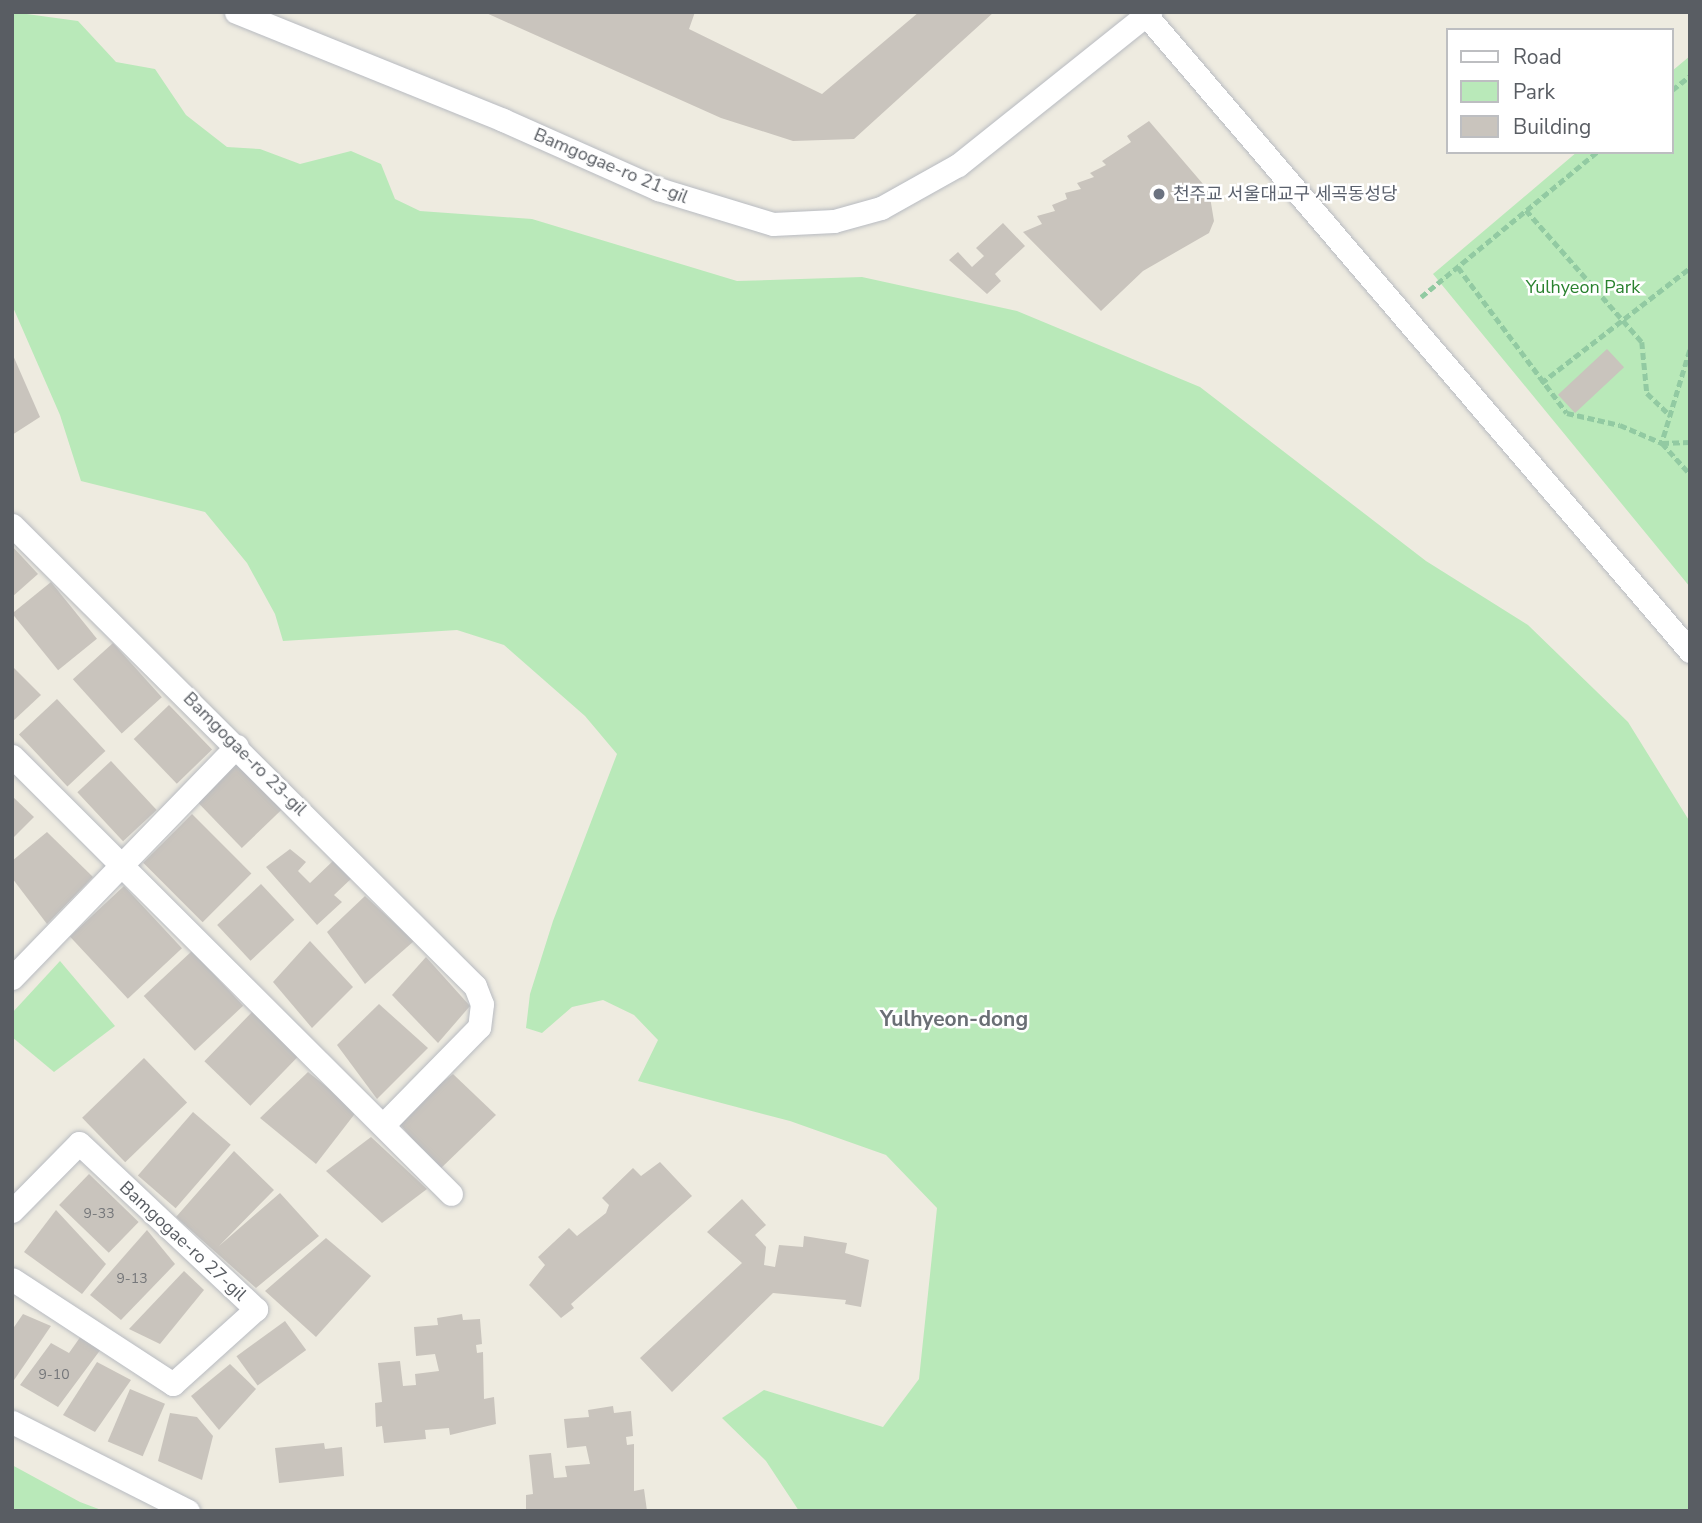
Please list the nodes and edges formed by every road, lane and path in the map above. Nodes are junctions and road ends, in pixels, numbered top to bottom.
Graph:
1 (236, 12) edge
2 (1148, 14) edge
3 (1689, 78) edge
4 (1674, 89) edge
5 (1595, 154) edge
6 (1527, 210) junction
7 (1458, 267) junction
8 (1690, 268) edge
9 (1401, 314) junction
10 (1623, 322) junction
11 (1690, 350) edge
12 (1541, 383) junction
13 (1671, 416) junction
14 (1690, 442) edge
15 (1662, 443) junction
16 (1690, 474) edge
17 (12, 525) edge
18 (1690, 651) edge
19 (237, 746) junction
20 (12, 756) edge
21 (123, 866) junction
22 (12, 978) edge
23 (384, 1124) junction
24 (452, 1194) dead end
25 (12, 1210) edge
26 (12, 1279) edge
27 (12, 1422) edge
28 (188, 1511) edge

1 - 2 street, Bamgogae-ro 21-gil
2 - 9 street
3 - 4 path
5 - 6 path
6 - 7 path
6 - 10 path
7 - 9 path
7 - 12 path
8 - 10 path
9 - 18 street
10 - 12 path
10 - 13 path
11 - 13 path
12 - 15 path
13 - 15 path
14 - 15 path
15 - 16 path
17 - 19 street, Bamgogae-ro 23-gil
19 - 21 street
19 - 23 street, Bamgogae-ro 23-gil
20 - 21 street
21 - 22 street
21 - 23 street
23 - 24 street
25 - 26 street, Bamgogae-ro 27-gil
27 - 28 street

